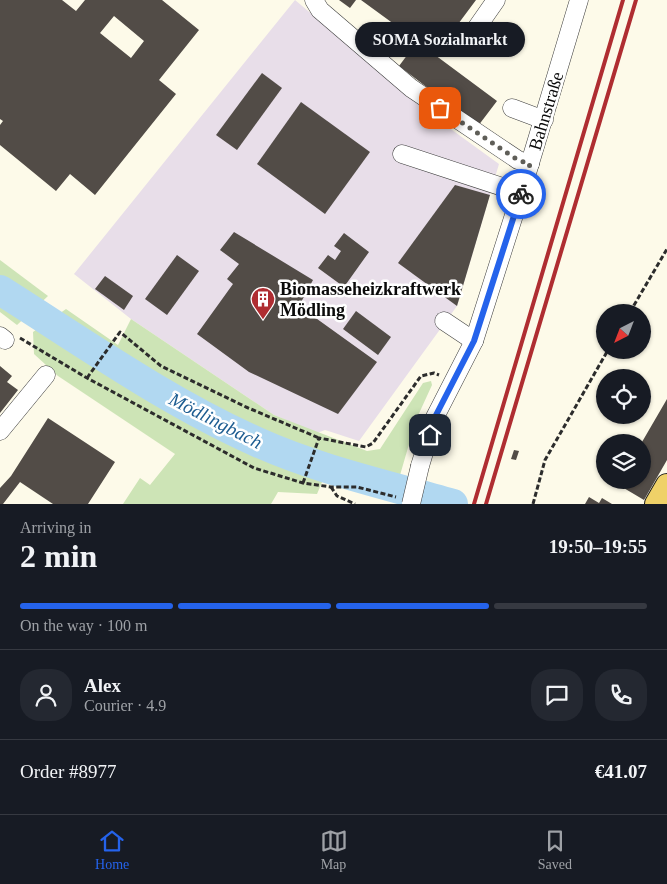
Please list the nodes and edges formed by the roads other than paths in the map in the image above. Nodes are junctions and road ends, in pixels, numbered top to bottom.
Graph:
1 (314, 0) edge
2 (496, 0) edge
3 (579, 0) edge
4 (473, 33) dead end
5 (512, 108) dead end
6 (544, 120) junction
7 (402, 154) dead end
8 (530, 164) junction
9 (521, 193) junction
10 (444, 321) dead end
11 (474, 341) junction
12 (46, 375) dead end
13 (0, 431) edge
14 (667, 485) edge
15 (411, 504) edge
16 (656, 504) edge

1 - 8 street
2 - 4 street
3 - 6 street, Bahnstraße
5 - 6 street
6 - 8 street, Bahnstraße
7 - 9 street
8 - 9 street, Bahnstraße
9 - 11 street, Bahnstraße
10 - 11 street
11 - 15 street, Bahnstraße, bridge
12 - 13 street
14 - 16 main road

